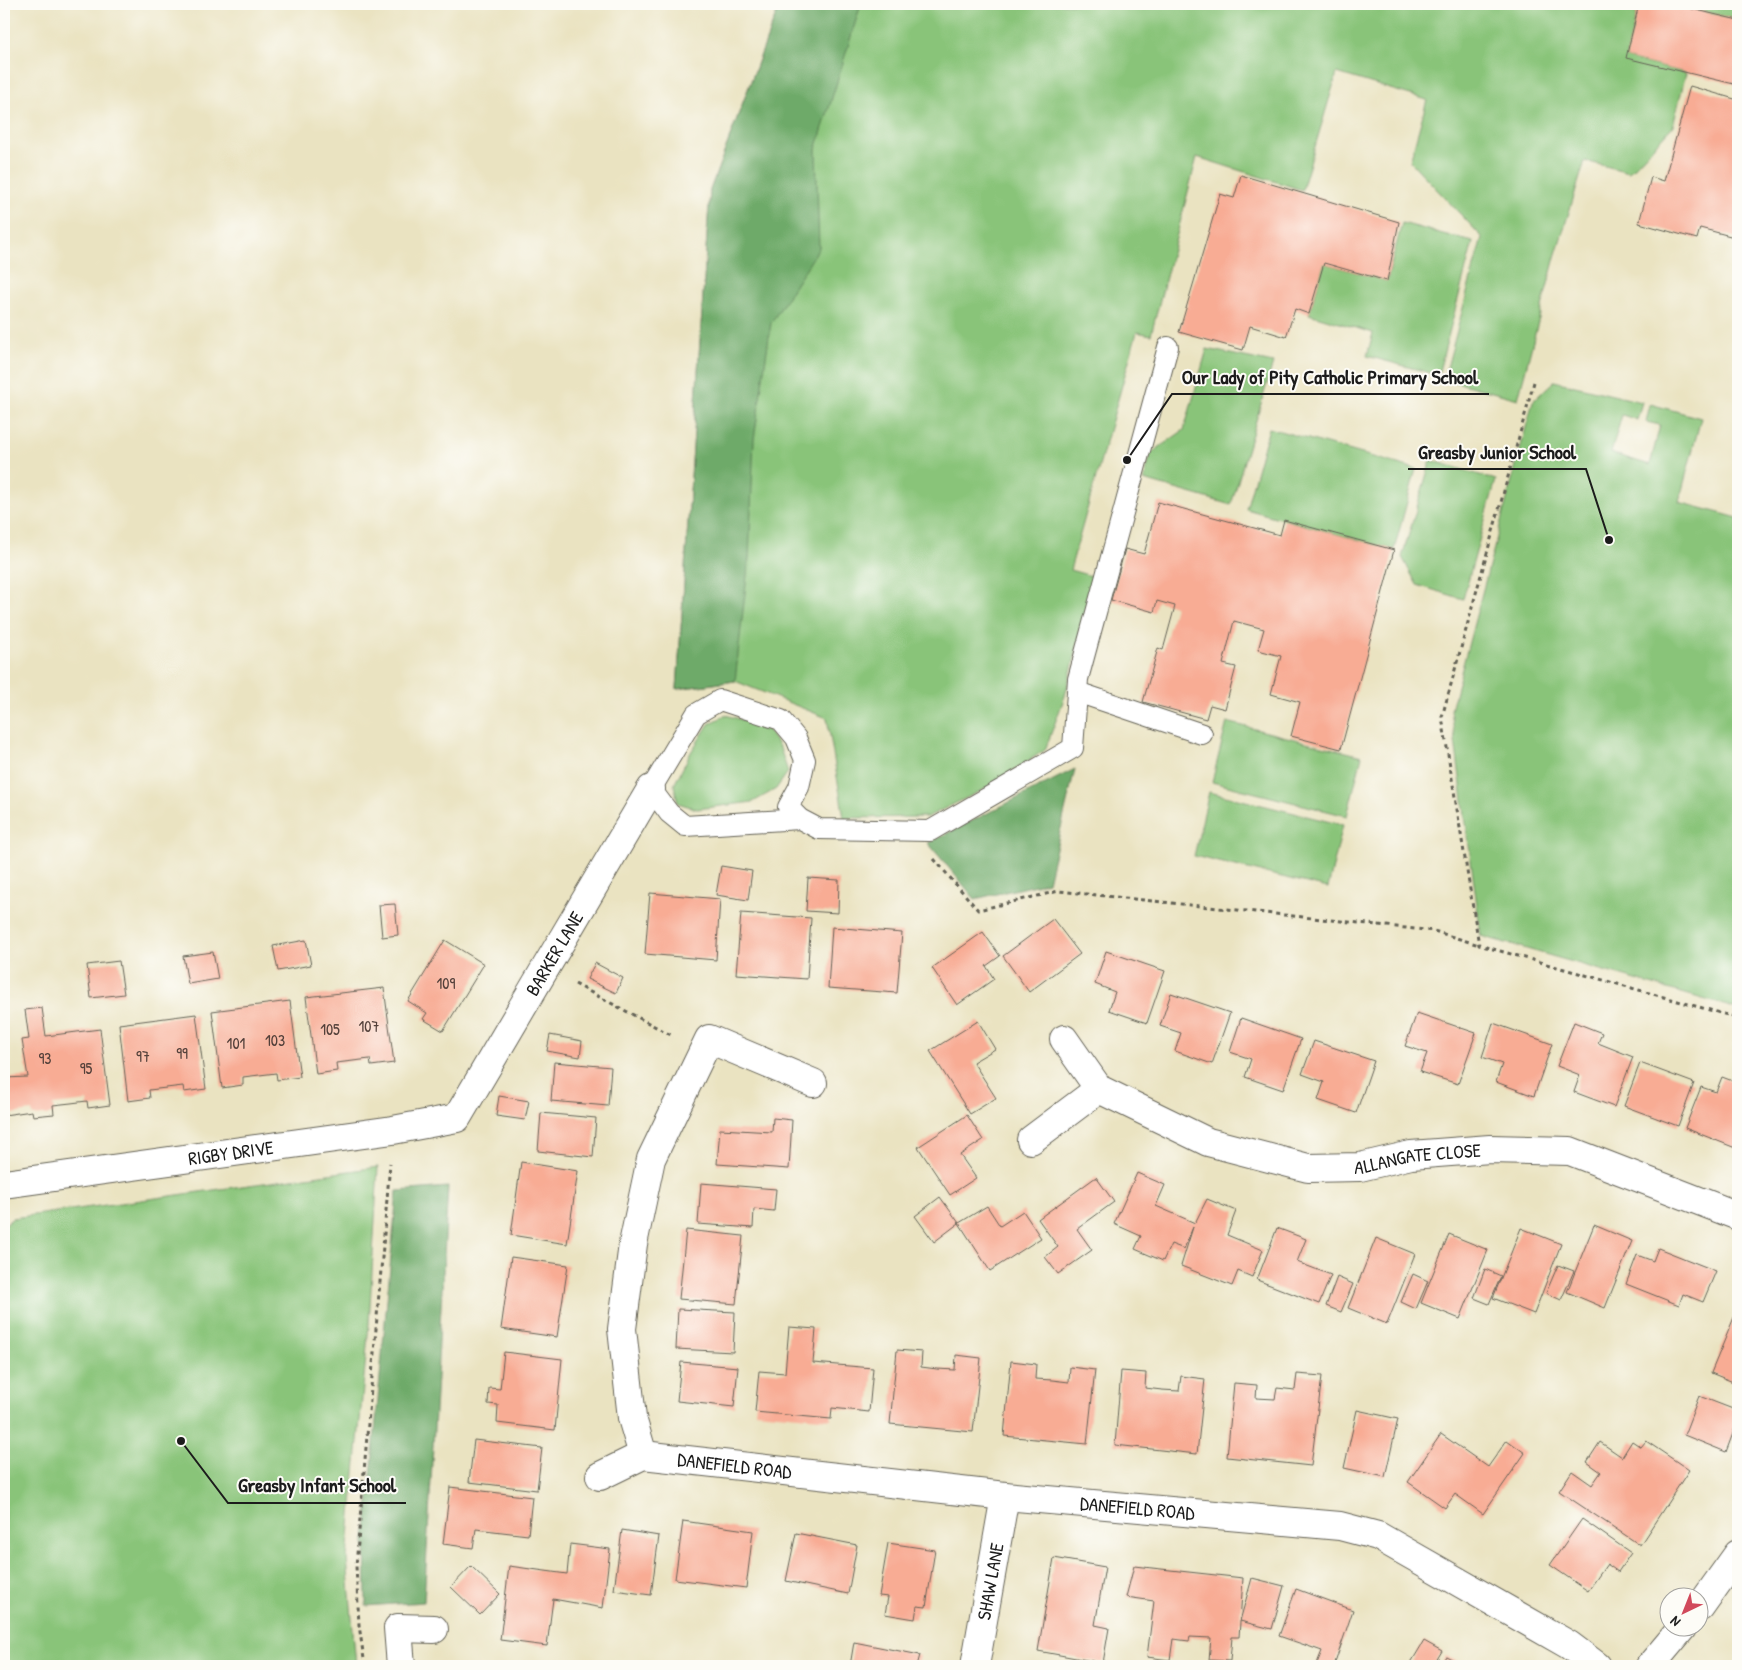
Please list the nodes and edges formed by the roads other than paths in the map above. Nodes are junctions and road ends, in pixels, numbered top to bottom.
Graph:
1 (1168, 347) dead end
2 (1077, 692) junction
3 (1202, 734) dead end
4 (651, 789) junction
5 (800, 819) junction
6 (1064, 1039) dead end
7 (813, 1083) dead end
8 (1099, 1090) junction
9 (457, 1118) joint
10 (1031, 1140) dead end
11 (4, 1184) edge
12 (1738, 1216) edge
13 (643, 1454) junction
14 (600, 1476) dead end
15 (1005, 1496) junction
16 (1738, 1554) edge
17 (1710, 1593) edge
18 (434, 1630) dead end
19 (1674, 1638) edge
20 (401, 1666) edge
21 (976, 1666) edge
22 (1597, 1666) edge
23 (1650, 1666) edge

1 - 2 lane
2 - 3 lane
2 - 5 lane
4 - 5 lane
4 - 5 lane
4 - 9 street, BARKER LANE
6 - 8 street
7 - 13 street
8 - 10 street
8 - 12 street, ALLANGATE CLOSE
9 - 11 street, RIGBY DRIVE
13 - 14 street
13 - 15 street, DANEFIELD ROAD
15 - 21 street, SHAW LANE
15 - 22 street, DANEFIELD ROAD
16 - 17 street
18 - 20 street
19 - 23 street

